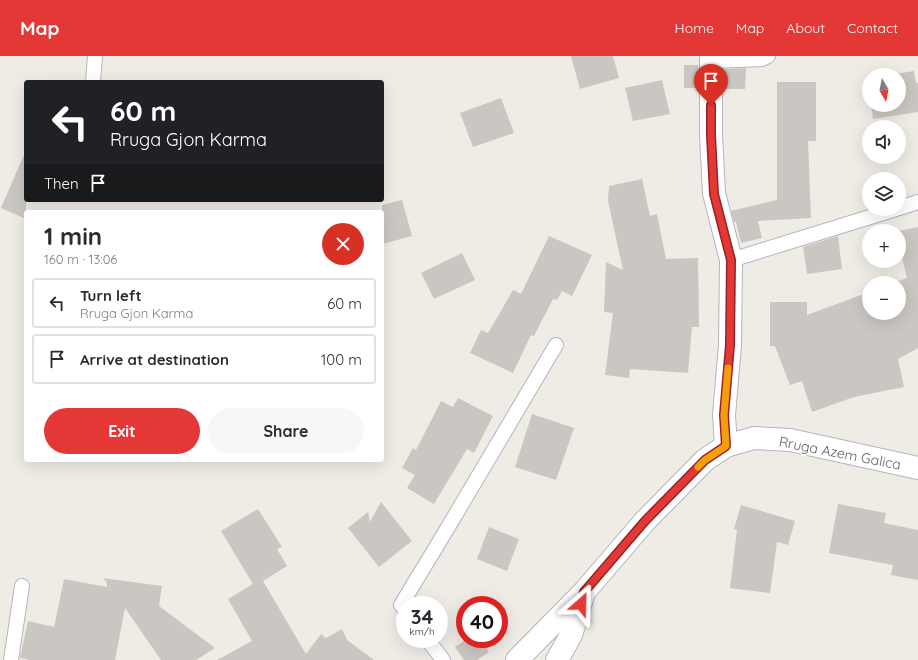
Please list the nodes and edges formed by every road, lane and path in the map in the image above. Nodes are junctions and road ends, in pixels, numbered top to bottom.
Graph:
1 (95, 56) edge
2 (768, 56) edge
3 (711, 58) edge
4 (93, 80) edge
5 (918, 202) edge
6 (906, 206) edge
7 (875, 216) edge
8 (731, 260) junction
9 (556, 345) dead end
10 (726, 446) junction
11 (918, 468) edge
12 (22, 586) dead end
13 (584, 592) junction
14 (407, 596) edge
15 (434, 648) edge
16 (11, 660) edge
17 (443, 660) edge
18 (518, 660) edge
19 (557, 660) edge

1 - 4 lane
2 - 3 lane
3 - 8 main road
5 - 6 lane
7 - 8 lane
8 - 10 main road
9 - 14 lane
10 - 11 main road, Rruga Azem Galica
10 - 13 main road, Rruga Azem Galica
12 - 16 lane
13 - 18 main road, Rruga Azem Galica
13 - 19 main road
15 - 17 lane

